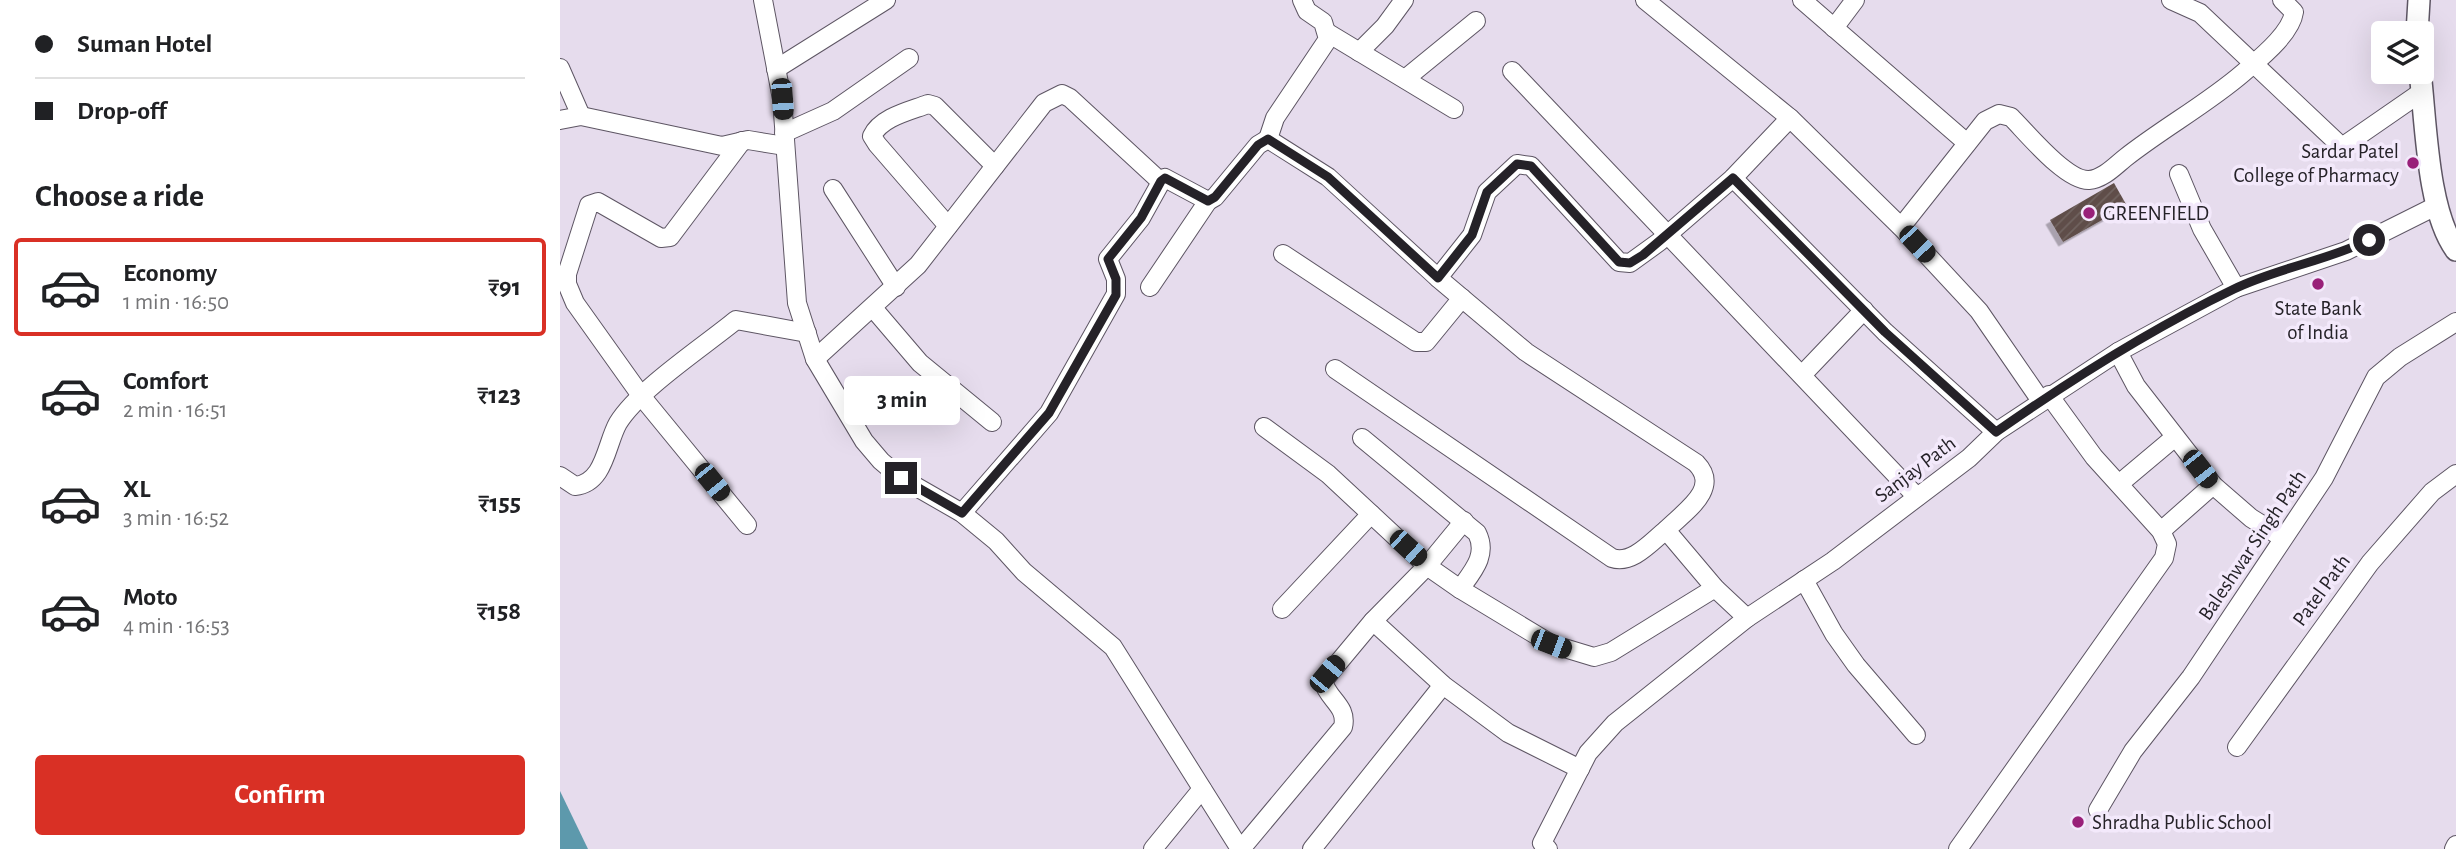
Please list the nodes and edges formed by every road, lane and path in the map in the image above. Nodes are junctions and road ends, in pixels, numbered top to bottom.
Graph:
1 (763, 0) edge
2 (886, 0) edge
3 (1302, 0) edge
4 (1404, 0) edge
5 (1645, 0) edge
6 (1802, 0) edge
7 (1854, 0) edge
8 (2171, 0) edge
9 (2282, 0) edge
10 (2419, 0) edge
11 (1476, 21) dead end
12 (2418, 21) edge
13 (1835, 28) junction
14 (1328, 33) junction
15 (1359, 51) junction
16 (909, 58) dead end
17 (2254, 62) junction
18 (560, 68) edge
19 (776, 69) junction
20 (1511, 71) dead end
21 (1405, 79) junction
22 (2419, 84) edge
23 (2421, 84) edge
24 (1454, 109) dead end
25 (581, 116) junction
26 (1790, 118) junction
27 (560, 120) edge
28 (1268, 139) junction
29 (785, 140) junction
30 (742, 141) junction
31 (1967, 143) junction
32 (995, 166) junction
33 (2179, 174) dead end
34 (1733, 178) junction
35 (1161, 181) junction
36 (833, 189) dead end
37 (1208, 201) junction
38 (2438, 205) junction
39 (948, 226) junction
40 (1901, 227) junction
41 (1669, 234) junction
42 (2456, 250) edge
43 (1283, 254) dead end
44 (1438, 278) junction
45 (897, 287) junction
46 (1150, 287) dead end
47 (2236, 288) junction
48 (1462, 298) junction
49 (873, 308) junction
50 (1864, 310) junction
51 (2456, 322) edge
52 (807, 334) junction
53 (2118, 352) junction
54 (816, 359) junction
55 (1335, 369) dead end
56 (1802, 375) junction
57 (642, 397) junction
58 (2045, 398) junction
59 (992, 422) dead end
60 (1264, 427) dead end
61 (1996, 432) junction
62 (2175, 437) junction
63 (1362, 438) dead end
64 (2456, 474) edge
65 (560, 475) edge
66 (2119, 484) junction
67 (2213, 485) junction
68 (1917, 497) junction
69 (962, 513) junction
70 (1371, 514) junction
71 (1464, 522) junction
72 (747, 525) dead end
73 (1666, 530) junction
74 (2161, 531) junction
75 (2283, 538) junction
76 (1427, 565) junction
77 (1804, 580) junction
78 (1715, 588) junction
79 (1460, 589) junction
80 (1282, 609) dead end
81 (1747, 618) junction
82 (1373, 621) junction
83 (1443, 685) junction
84 (1916, 735) dead end
85 (2237, 747) dead end
86 (1580, 769) junction
87 (1202, 789) junction
88 (2098, 810) dead end
89 (1543, 847) edge
90 (1153, 849) edge
91 (1240, 849) edge
92 (1312, 849) edge
93 (1958, 849) edge

1 - 19 street
2 - 19 street
3 - 14 street
4 - 15 street
5 - 26 street
6 - 13 street
7 - 13 street
8 - 17 street
9 - 17 street
10 - 12 street
11 - 21 street
13 - 31 street
14 - 15 street
14 - 28 street
15 - 21 street
16 - 29 street
17 - 22 street
17 - 31 street
18 - 25 street
19 - 29 street
20 - 41 street
21 - 24 street
23 - 38 street
25 - 27 street
25 - 30 street
26 - 34 street
26 - 40 street
28 - 37 street
28 - 44 street
29 - 30 street
29 - 52 street
30 - 57 street
31 - 40 street
32 - 35 street
32 - 39 street
32 - 39 street
33 - 47 street
34 - 41 street
34 - 50 street
35 - 37 street
35 - 69 street
36 - 45 street
37 - 46 street
38 - 42 street
38 - 47 street, Sanjay Path
39 - 45 street
40 - 58 street
41 - 44 street
41 - 56 street
43 - 48 street
44 - 48 street
45 - 49 street
47 - 53 street, Sanjay Path
48 - 73 street
49 - 54 street
49 - 59 street
50 - 56 street
50 - 61 street
51 - 75 street, Baleshwar Singh Path
52 - 54 street
52 - 57 street
53 - 58 street, Sanjay Path
53 - 62 street
54 - 69 street
55 - 73 street
56 - 68 street
57 - 65 street
57 - 72 street
58 - 61 street, Sanjay Path
58 - 66 street
60 - 70 street
61 - 68 street, Sanjay Path
62 - 66 street
62 - 67 street
63 - 71 street
64 - 85 street, Patel Path
66 - 74 street
67 - 74 street
67 - 75 street
68 - 77 street, Sanjay Path
69 - 87 street
70 - 76 street
70 - 80 street
71 - 76 street
71 - 79 street
73 - 78 street
74 - 93 street
75 - 88 street, Baleshwar Singh Path
76 - 79 street
76 - 82 street
77 - 81 street, Sanjay Path
77 - 84 street
78 - 79 street
78 - 81 street
81 - 86 street, Sanjay Path
82 - 83 street
82 - 91 street
83 - 86 street
83 - 92 street
86 - 89 street, Sanjay Path
87 - 90 street
87 - 91 street

